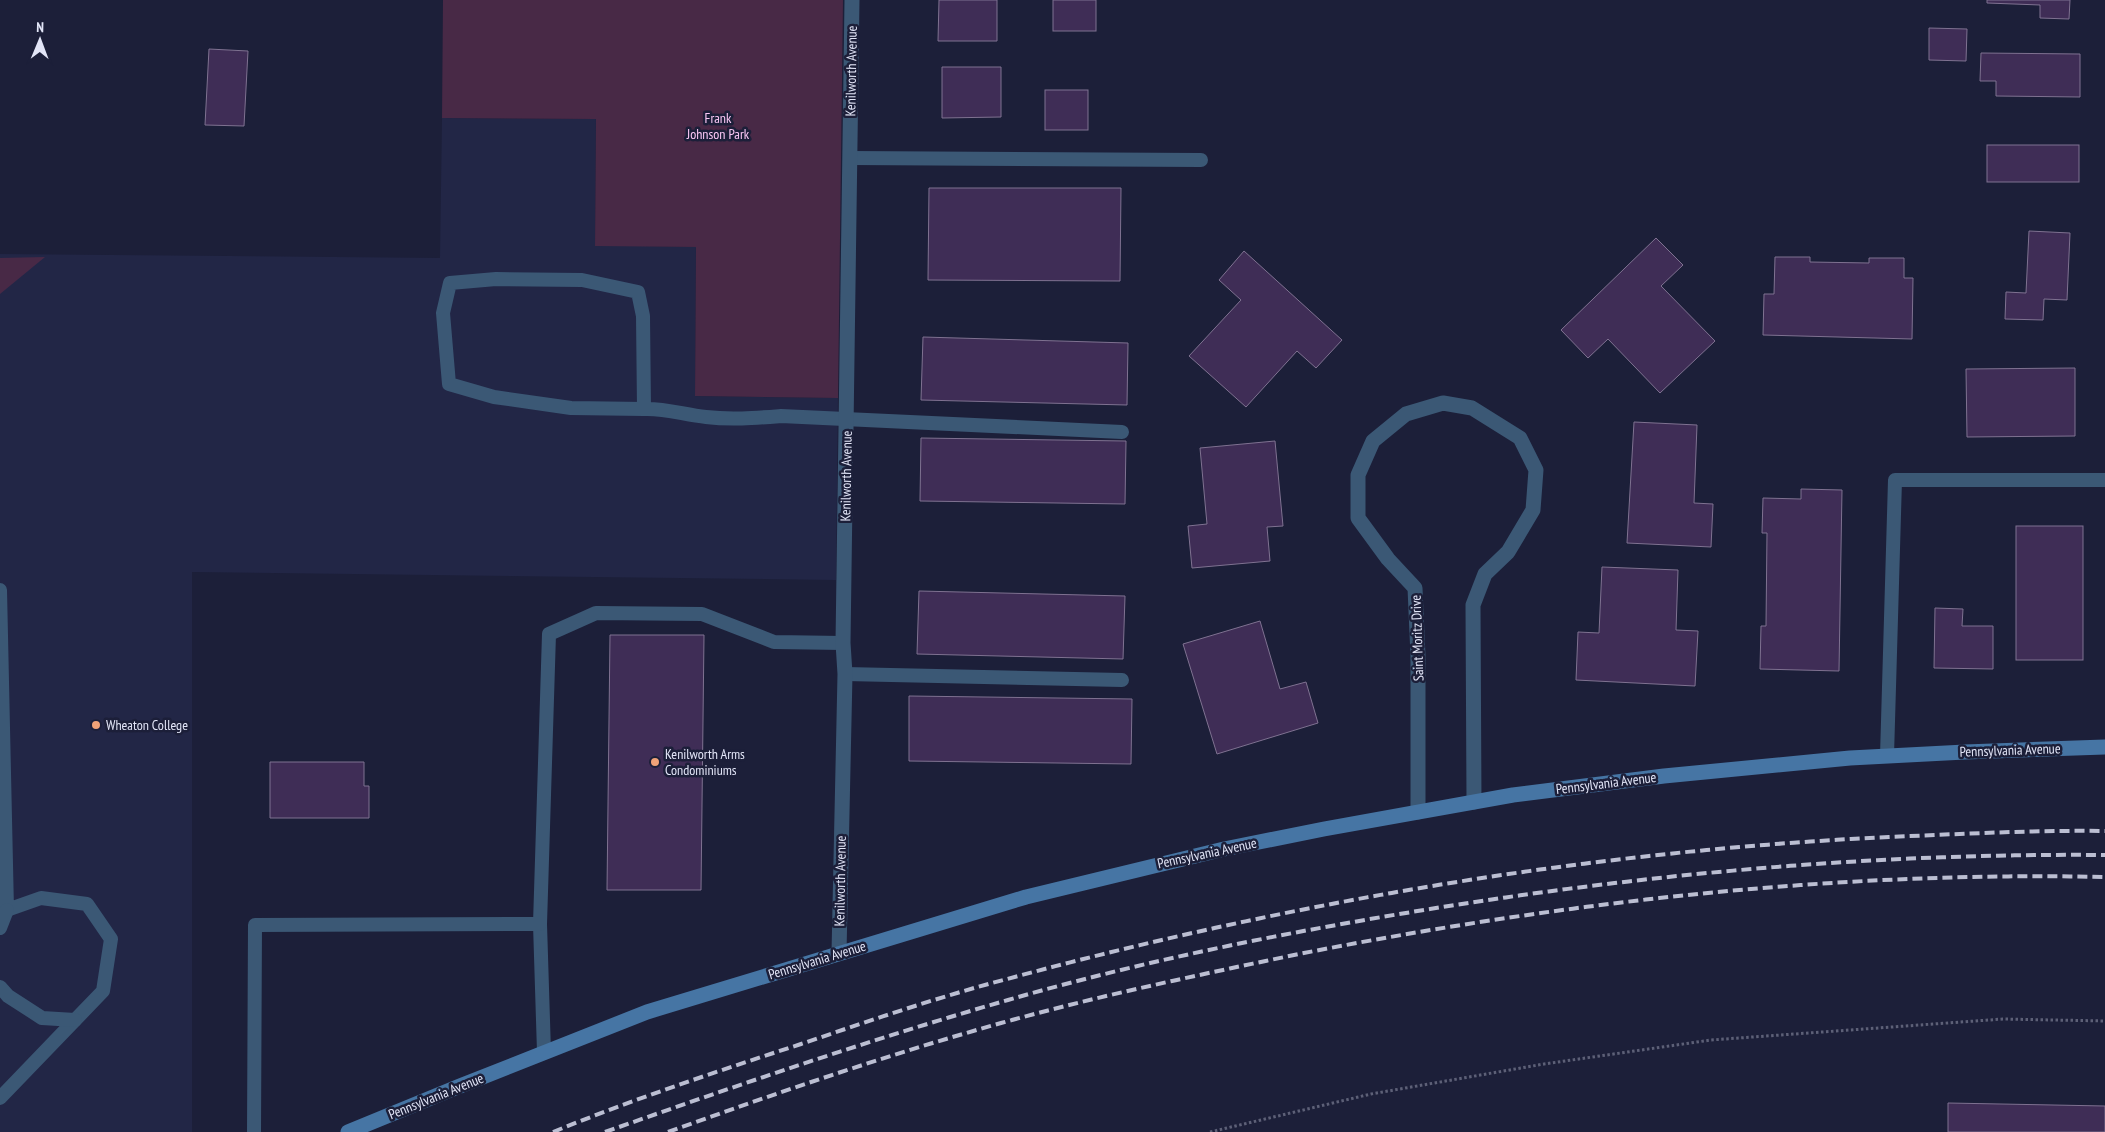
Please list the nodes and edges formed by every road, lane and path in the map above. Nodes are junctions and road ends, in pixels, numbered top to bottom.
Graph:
1 (852, 0) edge
2 (850, 158) junction
3 (1201, 160) dead end
4 (644, 409) junction
5 (846, 419) junction
6 (1122, 432) dead end
7 (2105, 480) edge
8 (0, 590) edge
9 (843, 643) junction
10 (845, 674) junction
11 (1122, 680) dead end
12 (2105, 747) edge
13 (1887, 756) junction
14 (1474, 802) junction
15 (1418, 812) junction
16 (8, 910) junction
17 (540, 924) junction
18 (0, 928) edge
19 (839, 953) junction
20 (0, 987) edge
21 (75, 1020) junction
22 (2105, 1020) edge
23 (544, 1052) junction
24 (0, 1098) edge
25 (254, 1132) edge
26 (348, 1132) edge
27 (1210, 1132) edge

1 - 2 street, Kenilworth Avenue
2 - 3 lane
2 - 5 street, Kenilworth Avenue
4 - 4 lane
4 - 5 lane
5 - 6 lane
5 - 9 street, Kenilworth Avenue
7 - 13 lane
8 - 16 lane
9 - 10 street, Kenilworth Avenue
9 - 17 lane
10 - 11 lane
10 - 19 street, Kenilworth Avenue
12 - 13 street, Pennsylvania Avenue
13 - 14 street, Pennsylvania Avenue
14 - 15 street, Pennsylvania Avenue
14 - 15 street, Saint Moritz Drive
15 - 19 street, Pennsylvania Avenue
16 - 18 lane
16 - 21 lane
17 - 23 lane
17 - 25 lane
19 - 23 street, Pennsylvania Avenue
20 - 21 lane
21 - 24 lane
22 - 27 path
23 - 26 street, Pennsylvania Avenue

